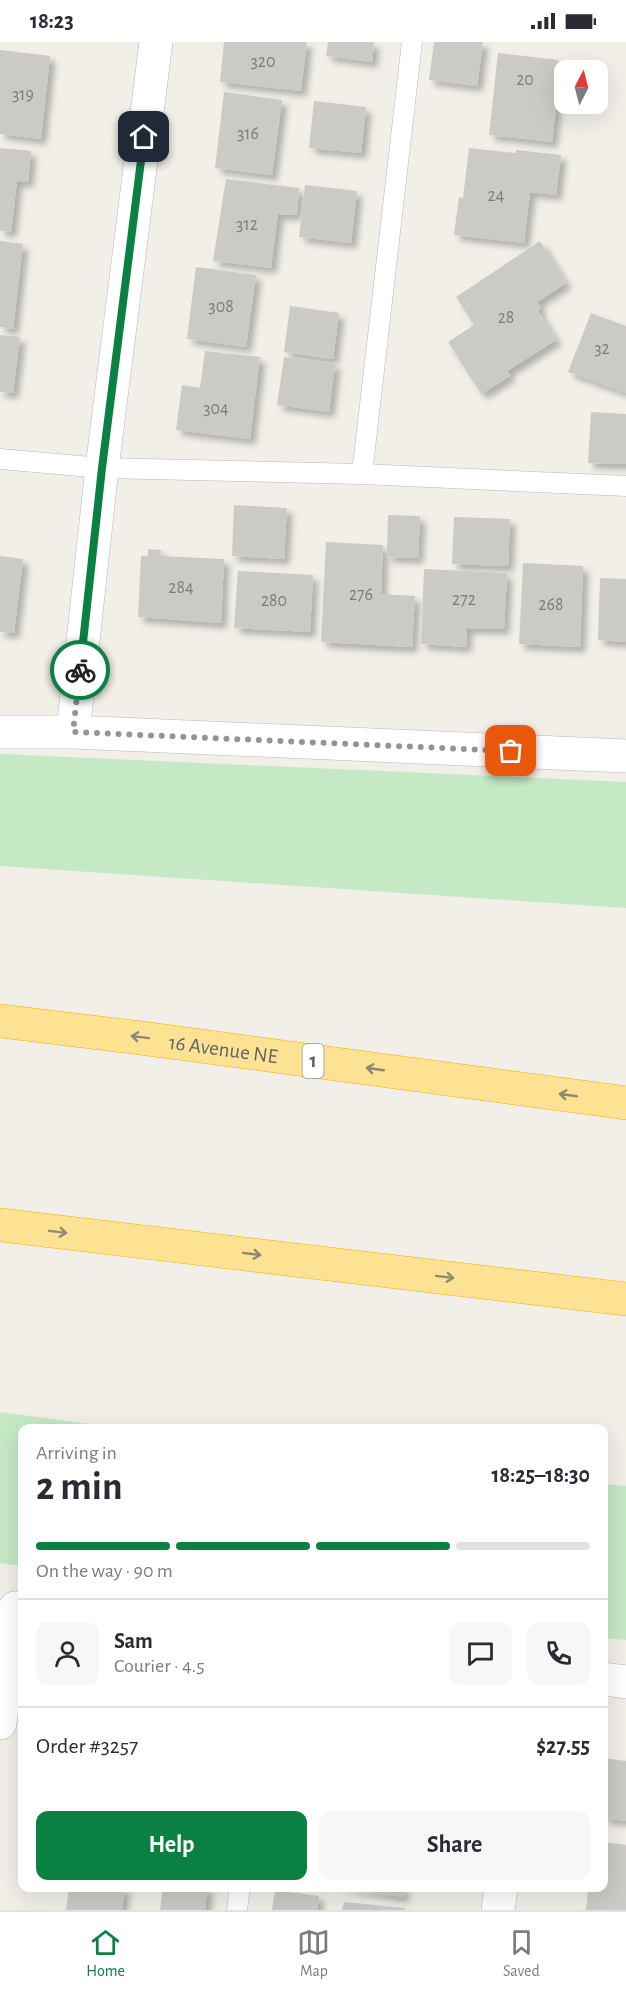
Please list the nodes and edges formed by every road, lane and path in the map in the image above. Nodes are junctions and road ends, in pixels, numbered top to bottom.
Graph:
1 (156, 42) edge
2 (412, 42) edge
3 (0, 459) edge
4 (102, 468) junction
5 (362, 474) junction
6 (626, 486) edge
7 (0, 732) edge
8 (73, 732) junction
9 (626, 756) edge
10 (0, 1021) edge
11 (626, 1103) edge
12 (0, 1225) edge
13 (626, 1299) edge
14 (13, 1608) edge
15 (608, 1680) edge
16 (626, 1682) edge
17 (0, 1723) edge
18 (239, 1892) edge
19 (500, 1892) edge
20 (237, 1910) edge
21 (498, 1910) edge

1 - 4 street
2 - 5 lane
3 - 4 lane
4 - 5 lane
4 - 8 street
5 - 6 lane
7 - 8 street
8 - 9 street
11 -> 10 highway, 16 Avenue NE / 1
12 -> 13 highway
14 - 17 street
15 - 16 street
18 - 20 lane
19 - 21 street

